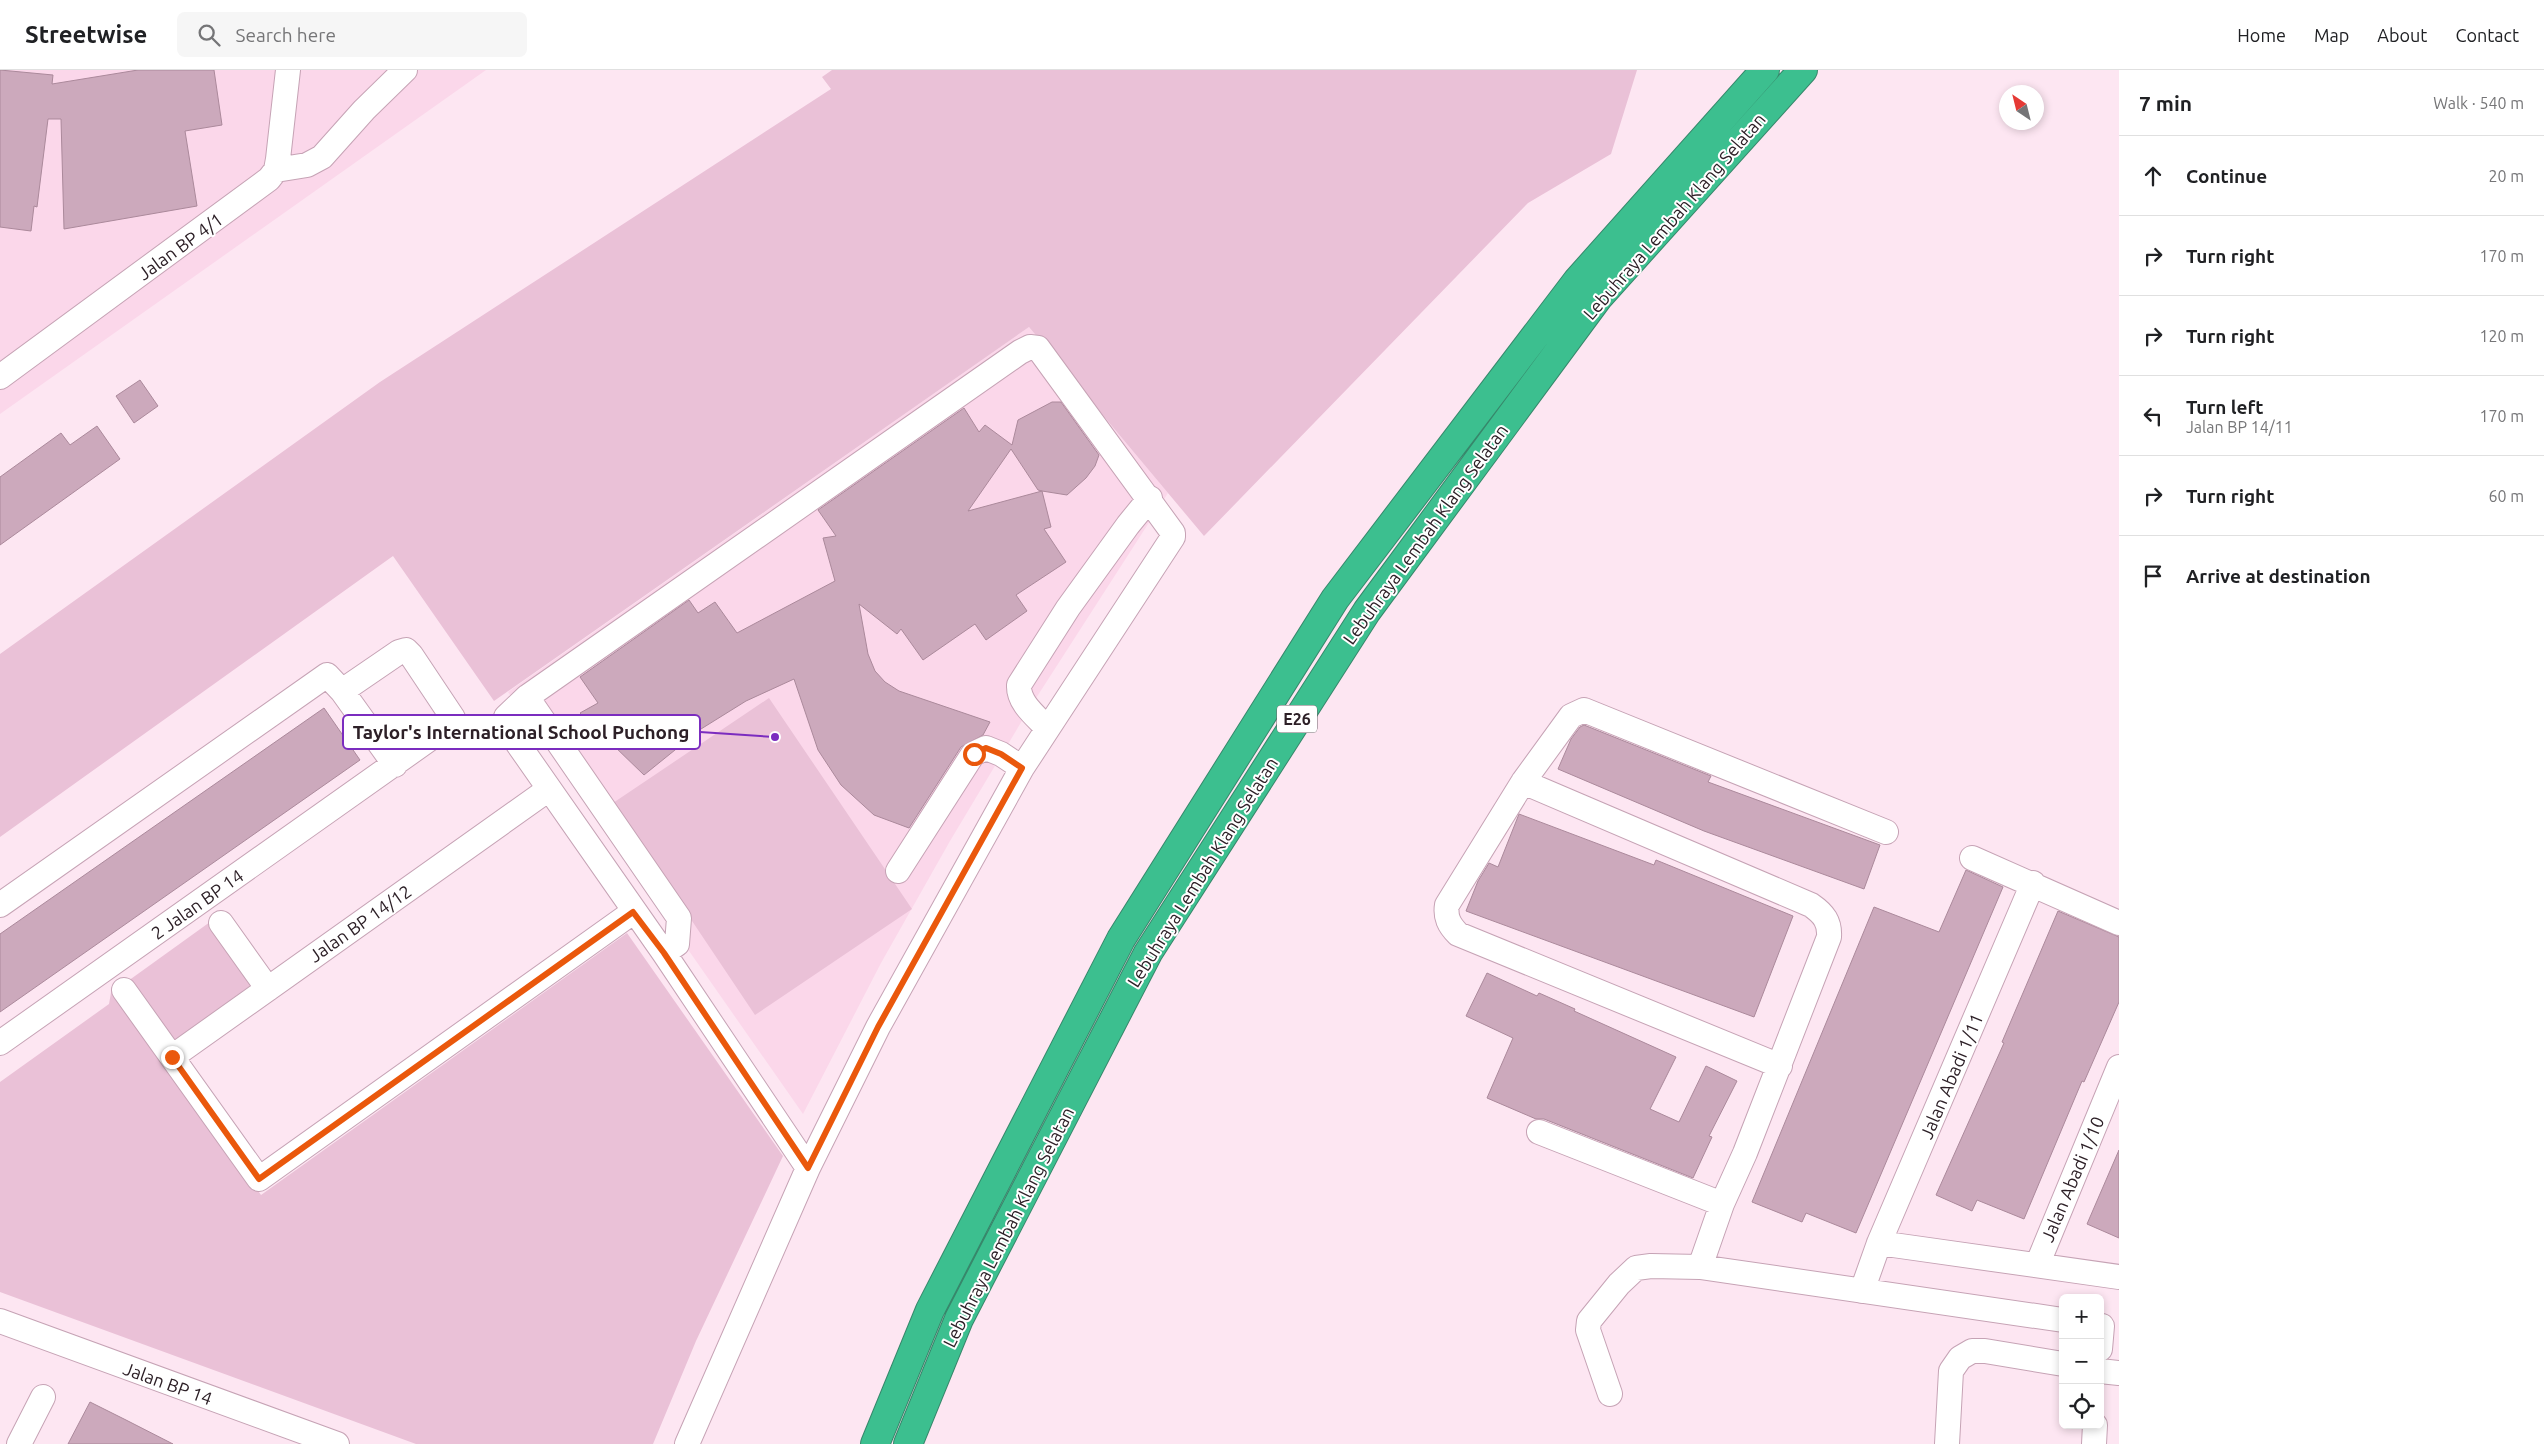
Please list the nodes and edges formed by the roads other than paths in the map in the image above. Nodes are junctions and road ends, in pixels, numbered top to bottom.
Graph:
1 (288, 70) edge
2 (405, 70) edge
3 (1765, 70) edge
4 (1803, 70) edge
5 (276, 170) junction
6 (0, 377) edge
7 (1150, 498) junction
8 (342, 691) junction
9 (526, 697) junction
10 (1047, 728) junction
11 (395, 765) junction
12 (1022, 768) junction
13 (1523, 782) junction
14 (548, 789) junction
15 (1886, 832) dead end
16 (1972, 858) dead end
17 (898, 871) dead end
18 (2033, 883) junction
19 (0, 905) edge
20 (633, 912) junction
21 (221, 923) dead end
22 (2119, 923) edge
23 (664, 953) junction
24 (268, 989) junction
25 (124, 990) dead end
26 (0, 1043) edge
27 (172, 1057) junction
28 (1780, 1066) junction
29 (2119, 1068) edge
30 (1539, 1132) dead end
31 (808, 1168) junction
32 (1722, 1204) junction
33 (1879, 1243) junction
34 (2038, 1263) junction
35 (1700, 1267) junction
36 (2119, 1277) edge
37 (1862, 1291) junction
38 (2059, 1319) edge
39 (0, 1321) edge
40 (2107, 1327) edge
41 (2103, 1339) edge
42 (2059, 1363) edge
43 (2104, 1371) edge
44 (2119, 1373) edge
45 (1610, 1394) dead end
46 (43, 1397) dead end
47 (2095, 1429) edge
48 (327, 1442) edge
49 (19, 1444) edge
50 (687, 1444) edge
51 (875, 1444) edge
52 (908, 1444) edge
53 (1947, 1444) edge
54 (2094, 1444) edge

1 - 5 street
2 - 5 street
3 - 51 highway, Lebuhraya Lembah Klang Selatan / E26
4 - 52 highway, Lebuhraya Lembah Klang Selatan / E26
5 - 6 street, Jalan BP 4/1
7 - 9 street
7 - 10 street
7 - 10 street
8 - 11 street
8 - 11 street, 2 Jalan BP 14
8 - 19 street
9 - 14 street
9 - 23 street
10 - 12 street
11 - 26 street, 2 Jalan BP 14
12 - 17 street
12 - 31 street
13 - 15 street
13 - 28 street
13 - 28 street
14 - 20 street
14 - 24 street, Jalan BP 14/12
16 - 18 street
18 - 22 street
18 - 33 street, Jalan Abadi 1/11
20 - 23 street
20 - 27 street
21 - 24 street
23 - 31 street
24 - 27 street, Jalan BP 14/12
25 - 27 street
28 - 32 street
29 - 34 street, Jalan Abadi 1/10
30 - 32 street
31 - 50 street
32 - 35 street
33 - 34 street
33 - 37 street, Jalan Abadi 1/11
34 - 36 street
35 - 37 street
35 - 45 street
37 - 38 street
39 - 48 street, Jalan BP 14
40 - 41 street
42 - 53 street
43 - 44 street
46 - 49 street
47 - 54 street

